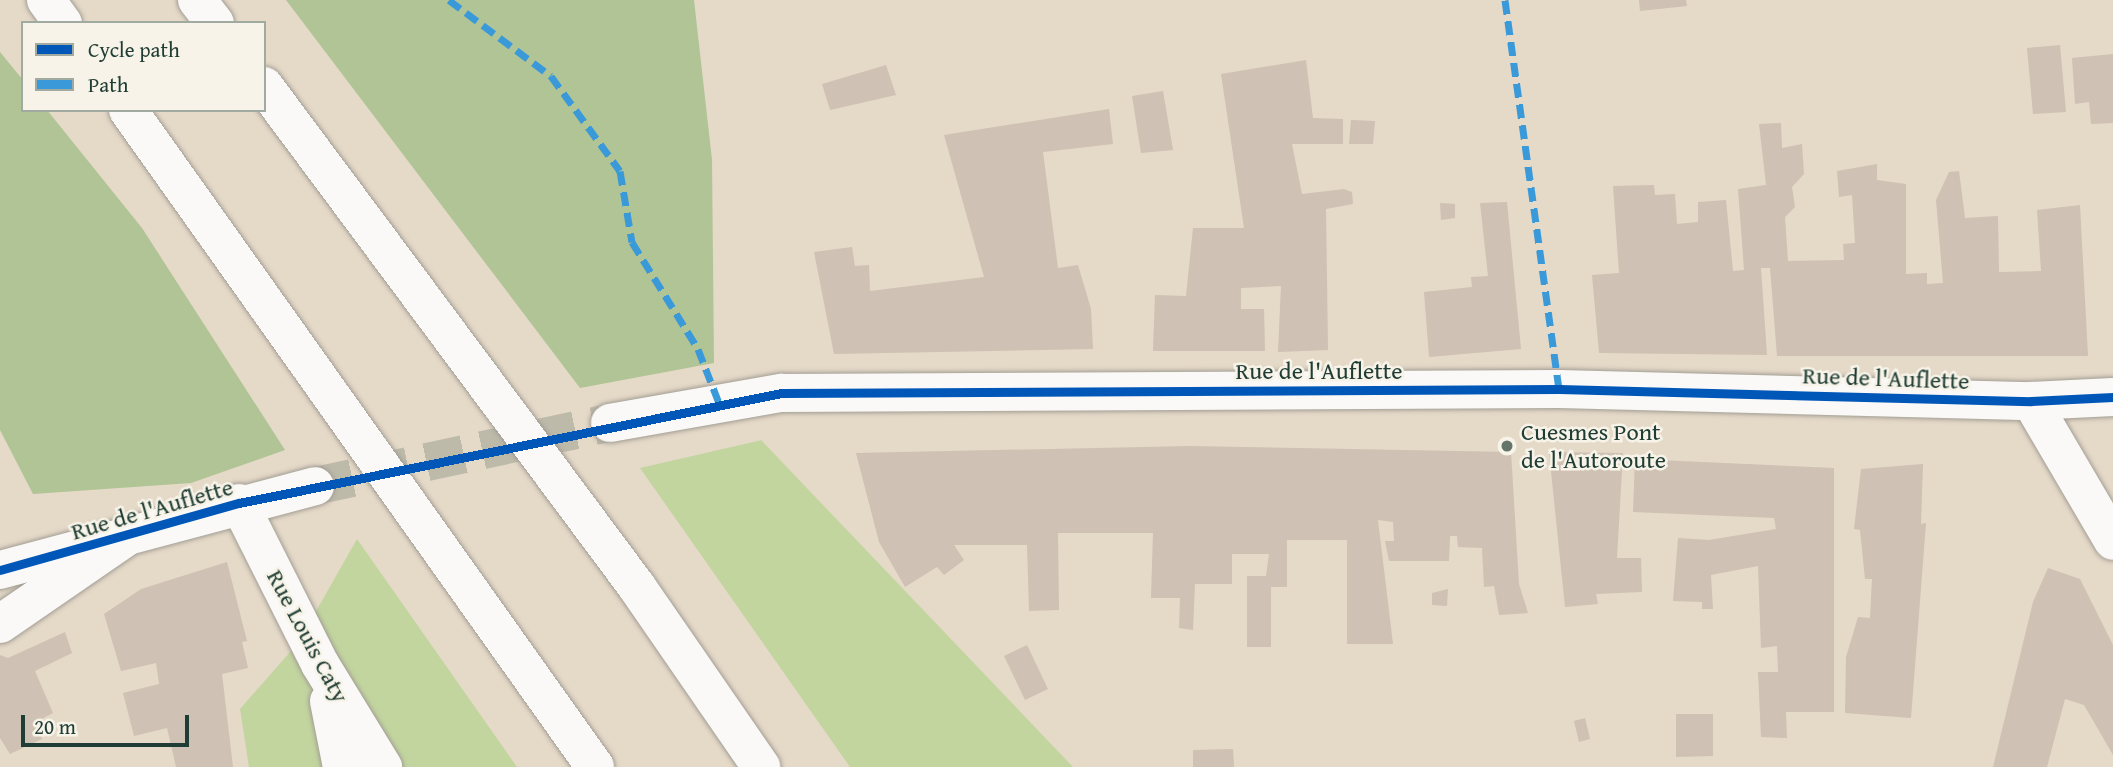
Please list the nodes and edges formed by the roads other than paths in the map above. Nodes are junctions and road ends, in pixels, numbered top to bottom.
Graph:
1 (46, 0) edge
2 (197, 0) edge
3 (62, 21) edge
4 (213, 21) edge
5 (266, 89) edge
6 (129, 112) edge
7 (2113, 397) edge
8 (2031, 401) junction
9 (610, 423) tunnel mouth
10 (315, 486) tunnel mouth
11 (239, 503) junction
12 (128, 536) junction
13 (2113, 541) edge
14 (0, 570) edge
15 (0, 624) edge
16 (320, 664) junction
17 (342, 767) edge
18 (383, 767) edge
19 (595, 767) edge
20 (761, 767) edge

1 - 3 main road
2 - 4 main road
5 - 20 main road
6 - 19 main road
7 - 8 main road, Rue de l'Auflette
8 - 9 main road, Rue de l'Auflette
8 - 13 main road
10 - 11 main road, Rue de l'Auflette
11 - 12 main road, Rue de l'Auflette
11 - 16 main road, Rue Louis Caty
12 - 14 main road, Rue de l'Auflette
12 - 15 main road
16 - 17 main road
16 - 18 main road, Rue Louis Caty

